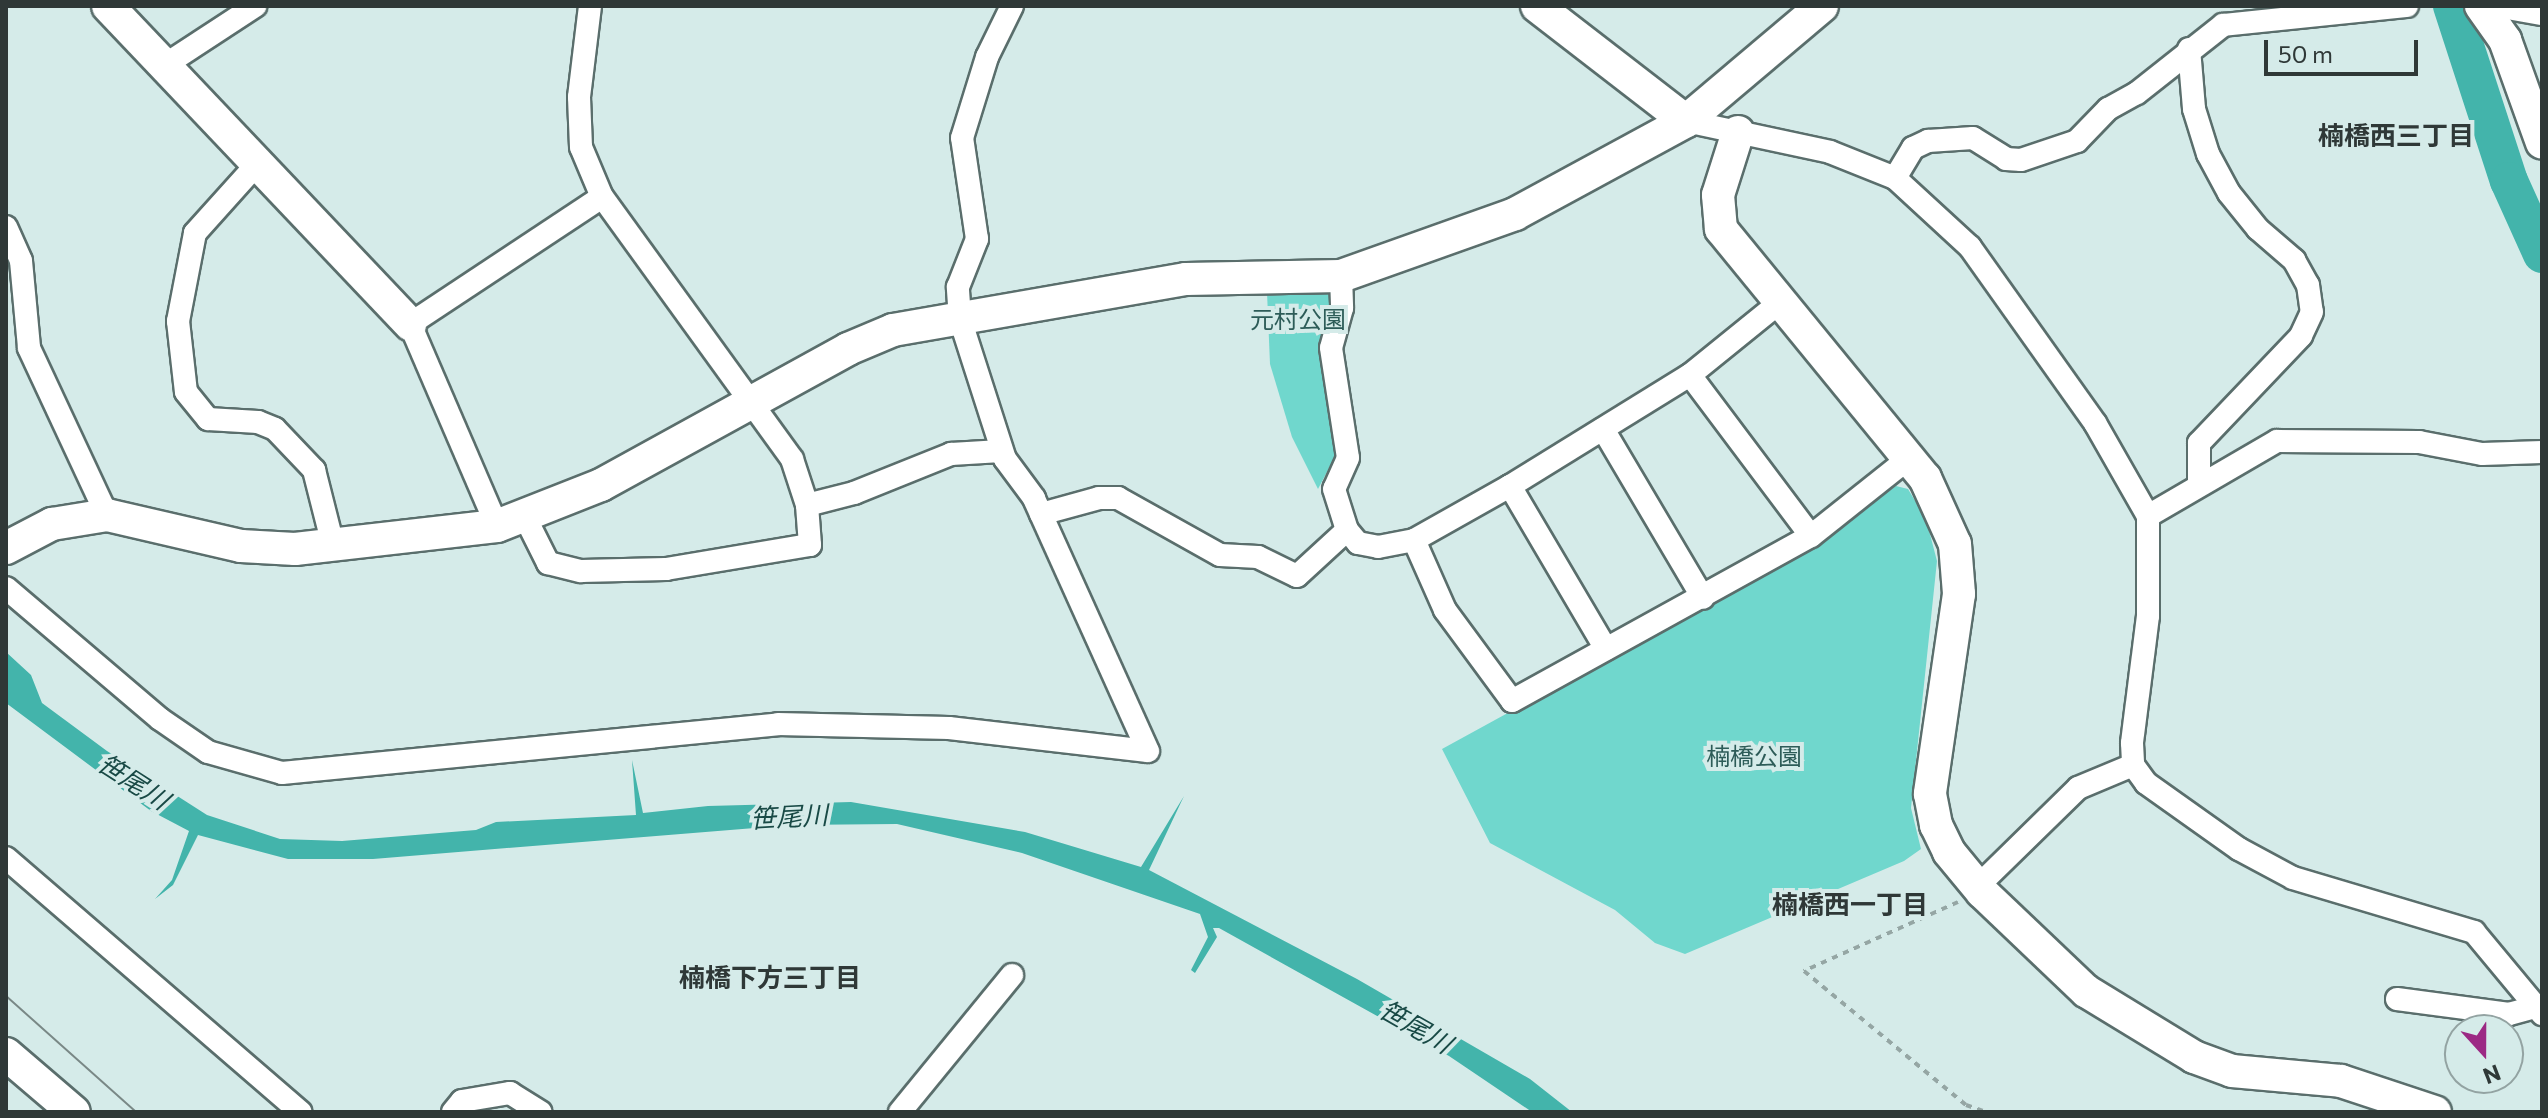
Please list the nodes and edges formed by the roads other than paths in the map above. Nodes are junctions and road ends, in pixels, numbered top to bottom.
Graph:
1 (108, 6) edge
2 (255, 6) edge
3 (590, 6) edge
4 (1012, 6) edge
5 (1537, 6) edge
6 (1822, 6) edge
7 (2407, 6) edge
8 (2481, 6) edge
9 (2496, 6) edge
10 (2542, 14) edge
11 (2189, 49) junction
12 (165, 65) junction
13 (1686, 121) junction
14 (1738, 132) junction
15 (2542, 143) edge
16 (257, 164) junction
17 (1895, 178) junction
18 (602, 197) junction
19 (6, 227) edge
20 (1341, 276) junction
21 (1780, 302) junction
22 (960, 319) junction
23 (410, 324) junction
24 (1690, 375) junction
25 (753, 404) junction
26 (1603, 429) junction
27 (1001, 451) junction
28 (2542, 452) edge
29 (1909, 458) junction
30 (2199, 482) junction
31 (1510, 486) junction
32 (807, 505) junction
33 (1041, 514) junction
34 (107, 515) junction
35 (2148, 516) junction
36 (511, 521) junction
37 (1347, 530) junction
38 (1811, 536) junction
39 (1414, 540) junction
40 (333, 545) junction
41 (6, 548) edge
42 (6, 588) edge
43 (1703, 598) junction
44 (1606, 649) junction
45 (2133, 765) junction
46 (6, 858) edge
47 (1980, 889) junction
48 (1012, 975) dead end
49 (2397, 999) dead end
50 (2541, 1009) edge
51 (6, 1054) edge
52 (74, 1112) edge
53 (300, 1112) edge
54 (453, 1112) edge
55 (540, 1112) edge
56 (900, 1112) edge
57 (2435, 1112) edge

1 - 12 street
2 - 12 street
3 - 18 street
4 - 22 street
5 - 13 street
6 - 13 street
7 - 11 street
8 - 15 street
9 - 10 street
11 - 17 street
11 - 30 street
12 - 16 street
13 - 14 street
13 - 20 street
14 - 17 street
14 - 21 street
16 - 23 street
16 - 40 street
17 - 35 street
18 - 23 street
18 - 25 street
19 - 34 street
20 - 22 street
20 - 37 street
21 - 24 street
21 - 29 street
22 - 25 street
22 - 27 street
23 - 36 street
24 - 26 street
24 - 38 street
25 - 32 street
25 - 36 street
26 - 31 street
26 - 43 street
27 - 32 street
27 - 33 street
28 - 30 street
29 - 38 street
29 - 47 street
30 - 35 street
31 - 39 street
31 - 44 street
32 - 36 street
33 - 37 street
33 - 42 street
34 - 40 street
34 - 41 street
35 - 45 street
36 - 40 street
37 - 39 street
38 - 43 street
39 - 44 street
43 - 44 street
45 - 47 street
45 - 50 street
46 - 53 street
47 - 57 street
48 - 56 street
49 - 50 street
51 - 52 street
54 - 55 street

